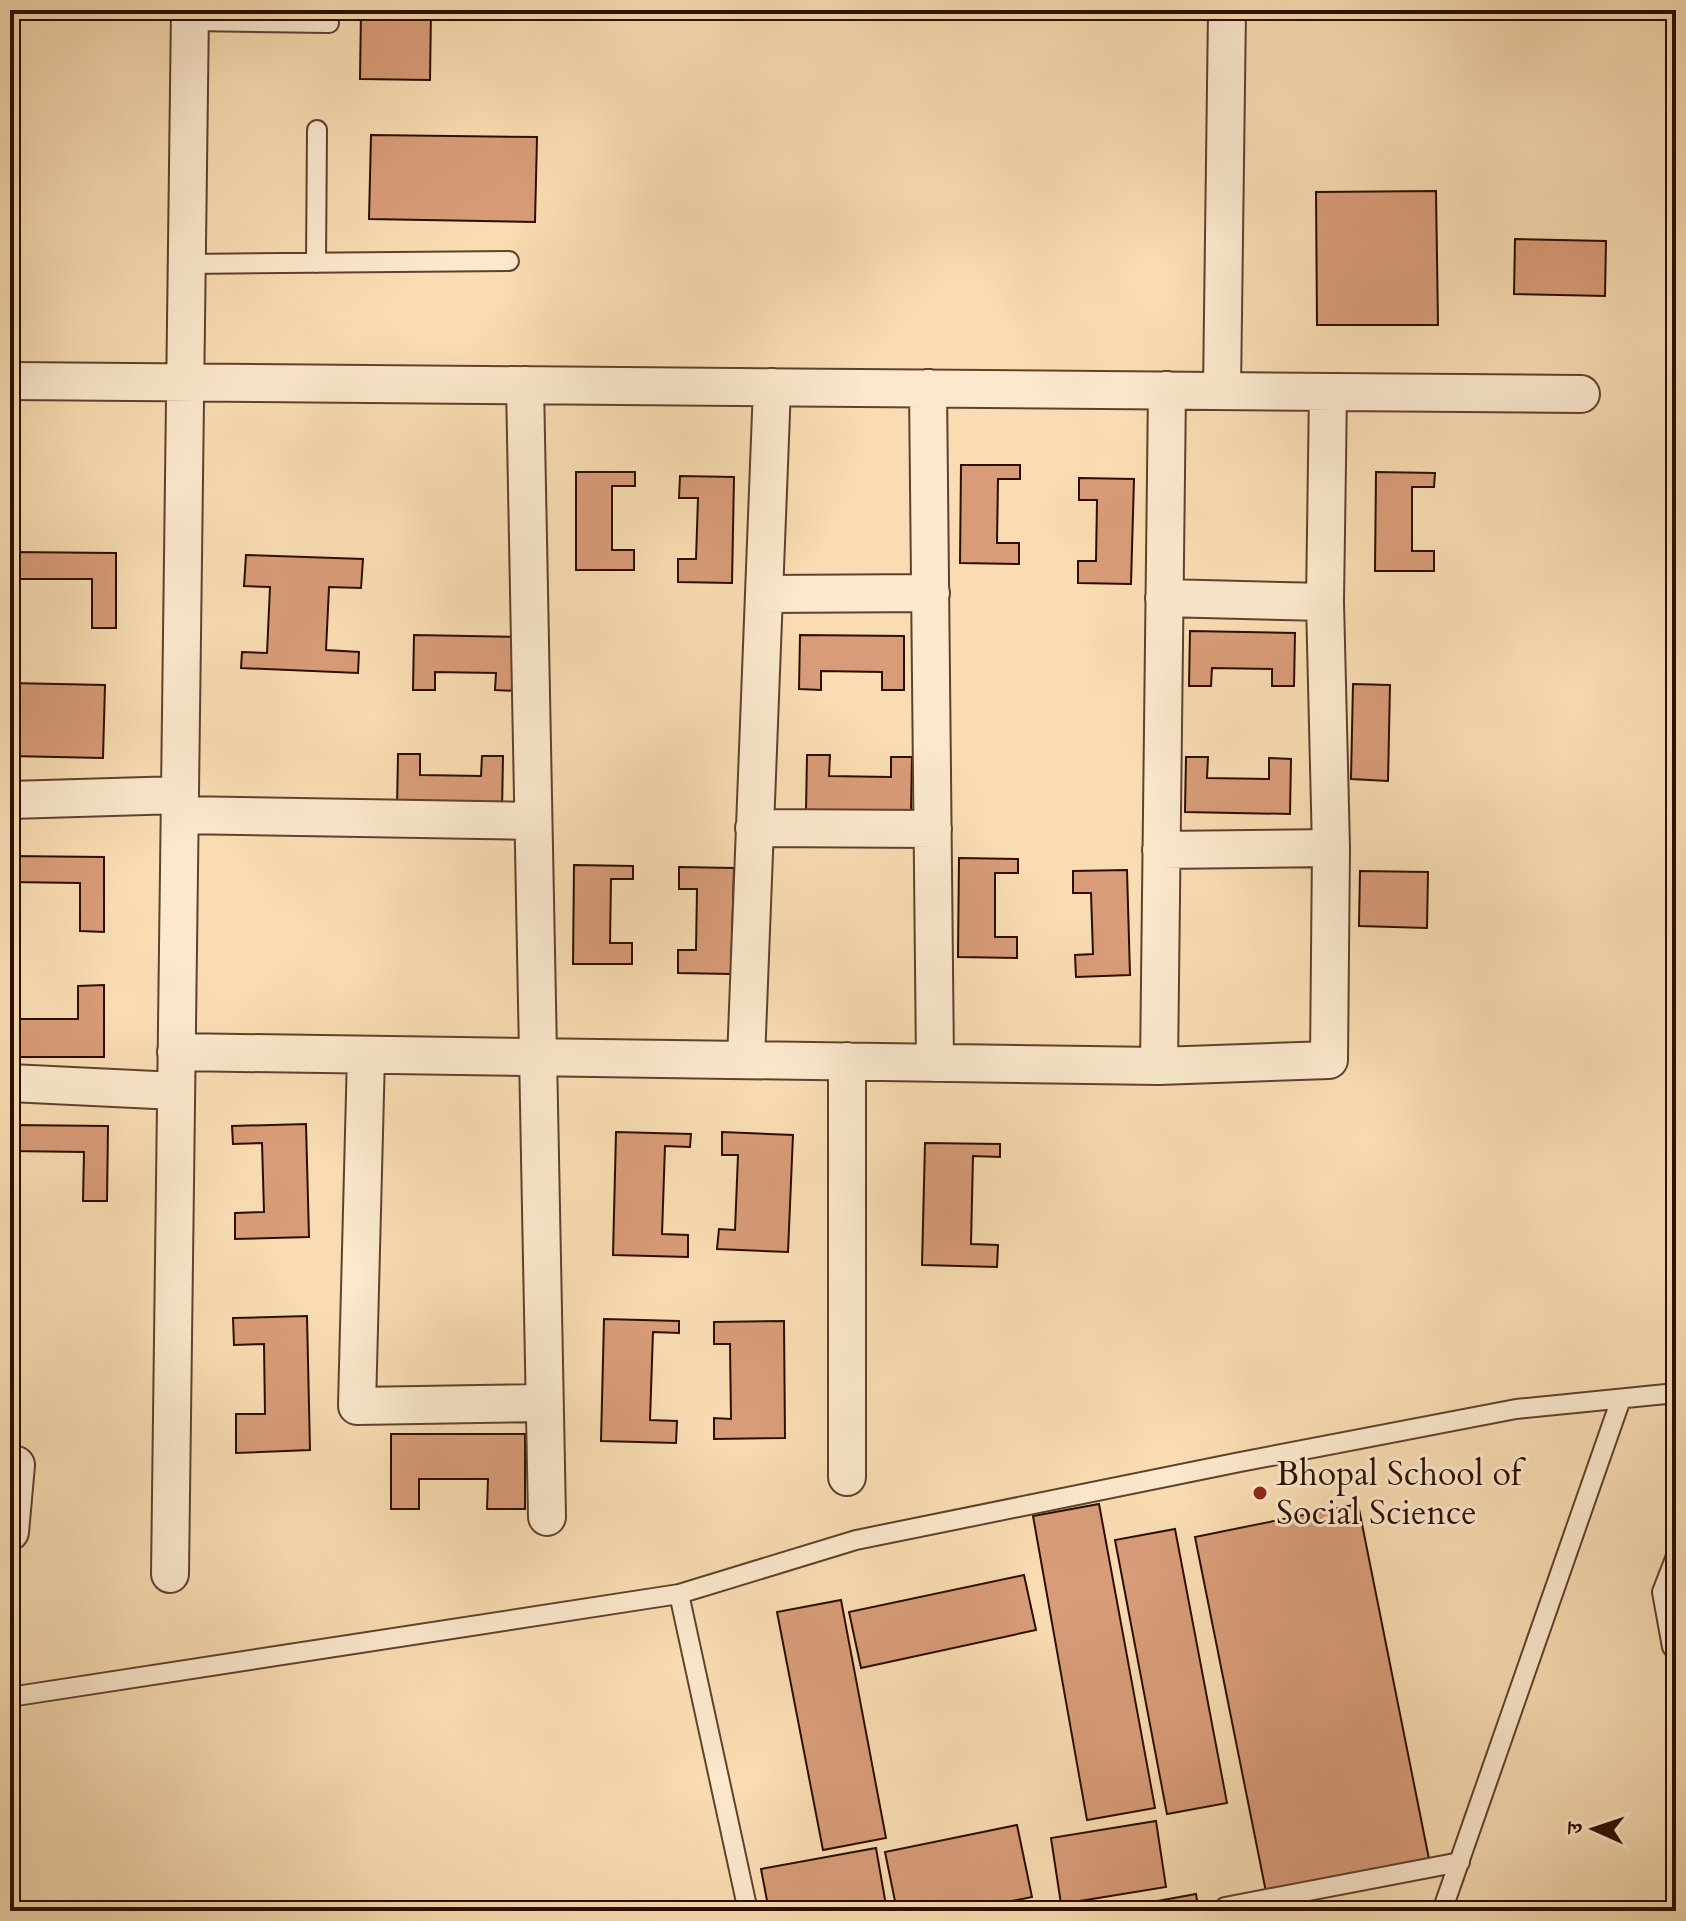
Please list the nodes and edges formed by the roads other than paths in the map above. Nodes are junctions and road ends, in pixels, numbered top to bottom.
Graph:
1 (1227, 10) edge
2 (190, 16) edge
3 (329, 23) dead end
4 (317, 130) dead end
5 (509, 261) dead end
6 (316, 263) junction
7 (186, 264) junction
8 (10, 381) edge
9 (185, 382) junction
10 (525, 385) junction
11 (772, 387) junction
12 (928, 388) junction
13 (1167, 390) junction
14 (1222, 390) junction
15 (1328, 392) junction
16 (1581, 394) dead end
17 (931, 593) junction
18 (764, 594) junction
19 (1164, 598) junction
20 (1325, 602) junction
21 (10, 800) edge
22 (180, 805) junction
23 (533, 821) junction
24 (754, 828) junction
25 (933, 829) junction
26 (1331, 848) junction
27 (1161, 850) junction
28 (176, 1052) junction
29 (366, 1055) junction
30 (538, 1057) junction
31 (746, 1060) junction
32 (847, 1061) junction
33 (935, 1063) junction
34 (1159, 1066) junction
35 (10, 1083) edge
36 (176, 1091) junction
37 (1676, 1393) edge
38 (1621, 1399) junction
39 (544, 1403) junction
40 (10, 1464) edge
41 (847, 1477) dead end
42 (547, 1517) dead end
43 (10, 1532) edge
44 (1676, 1556) edge
45 (170, 1574) dead end
46 (679, 1594) junction
47 (1676, 1651) edge
48 (10, 1697) edge
49 (1460, 1862) junction
50 (1225, 1907) dead end
51 (748, 1911) edge
52 (1442, 1911) edge

1 - 14 street
2 - 3 lane
2 - 7 street
4 - 6 lane
5 - 6 lane
6 - 7 lane
7 - 9 street
8 - 9 street
9 - 10 street
9 - 22 street
10 - 11 street
10 - 23 street
11 - 12 street
11 - 18 street
12 - 13 street
12 - 17 street
13 - 14 street
13 - 19 street
14 - 15 street
15 - 16 street
15 - 20 street
17 - 18 street
17 - 25 street
18 - 24 street
19 - 20 street
19 - 27 street
20 - 26 street
21 - 22 street
22 - 23 street
22 - 28 street
23 - 30 street
24 - 25 street
24 - 31 street
25 - 33 street
26 - 27 street
26 - 34 street
27 - 34 street
28 - 29 street
28 - 36 street
29 - 30 street
29 - 39 street
30 - 31 street
30 - 39 street
31 - 32 street
32 - 33 street
32 - 41 street
33 - 34 street
35 - 36 street
36 - 45 street
37 - 38 lane
38 - 46 lane
38 - 49 lane
39 - 42 street
40 - 43 street
44 - 47 lane
46 - 48 lane
46 - 51 lane
49 - 50 lane
49 - 52 lane

